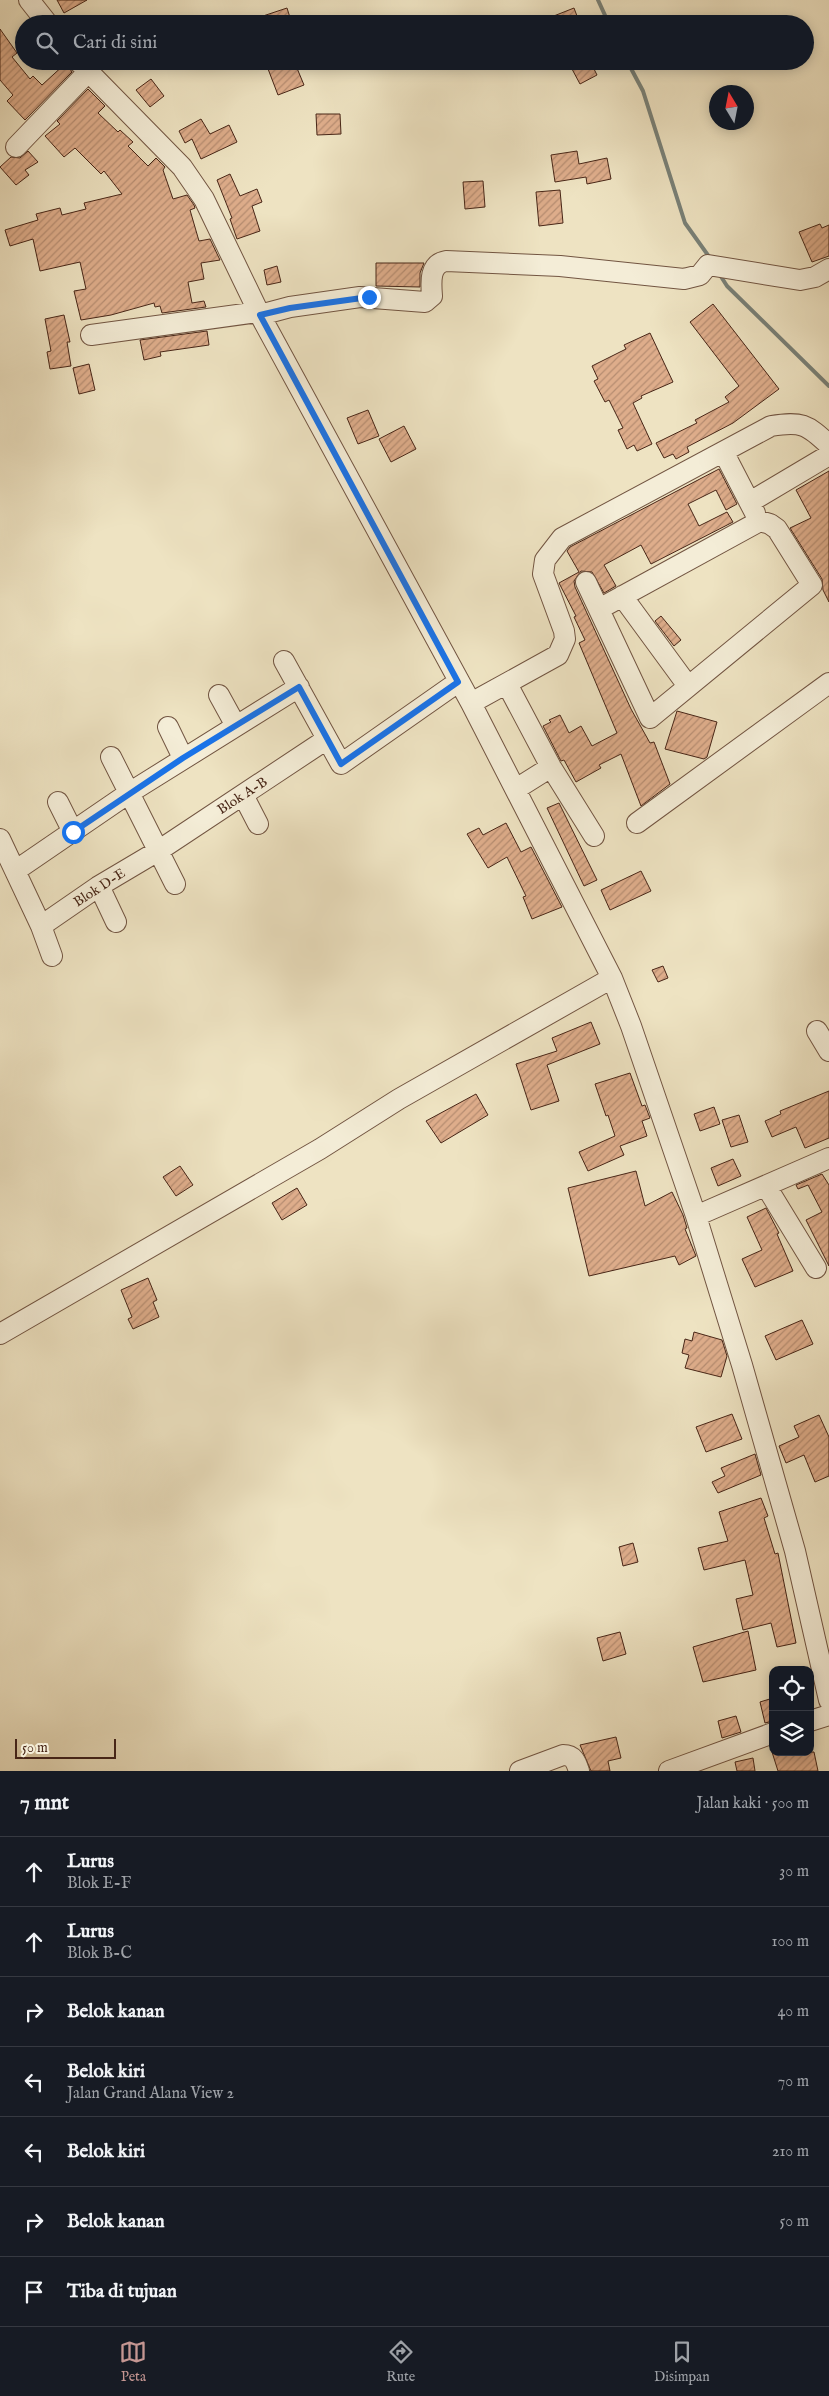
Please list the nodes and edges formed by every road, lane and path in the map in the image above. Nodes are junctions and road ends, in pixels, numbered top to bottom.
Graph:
1 (29, 0) edge
2 (41, 15) edge
3 (80, 70) edge
4 (86, 70) edge
5 (16, 147) dead end
6 (829, 269) edge
7 (259, 313) junction
8 (91, 335) dead end
9 (829, 445) edge
10 (724, 453) junction
11 (829, 455) edge
12 (750, 502) junction
13 (760, 521) junction
14 (586, 582) dead end
15 (622, 596) junction
16 (599, 609) junction
17 (284, 661) dead end
18 (458, 682) junction
19 (829, 683) edge
20 (507, 684) junction
21 (688, 686) junction
22 (299, 687) junction
23 (219, 695) dead end
24 (471, 703) junction
25 (236, 726) junction
26 (168, 727) dead end
27 (327, 739) junction
28 (111, 757) dead end
29 (183, 758) junction
30 (551, 768) junction
31 (516, 789) junction
32 (130, 793) junction
33 (243, 795) junction
34 (58, 802) dead end
35 (258, 824) dead end
36 (638, 824) dead end
37 (73, 832) junction
38 (594, 836) dead end
39 (0, 839) edge
40 (158, 851) junction
41 (15, 871) junction
42 (175, 884) dead end
43 (100, 886) junction
44 (116, 922) dead end
45 (41, 926) junction
46 (52, 956) dead end
47 (612, 978) junction
48 (818, 1031) dead end
49 (829, 1051) edge
50 (826, 1164) edge
51 (766, 1186) junction
52 (696, 1216) junction
53 (816, 1268) dead end
54 (0, 1334) edge
55 (829, 1700) edge
56 (829, 1714) edge
57 (814, 1720) edge
58 (769, 1734) edge
59 (520, 1771) edge
60 (579, 1771) edge
61 (669, 1771) edge

1 - 2 street
3 - 5 street
4 - 7 street
6 - 7 street
7 - 8 street
7 - 18 street
9 - 10 street
10 - 12 street
10 - 20 street
11 - 12 street
12 - 13 street
13 - 15 street
13 - 21 street
14 - 16 street
15 - 16 street
15 - 21 street
16 - 21 street
17 - 22 street
18 - 24 street
18 - 27 street
19 - 36 street
20 - 24 street
20 - 30 street
22 - 25 street
22 - 27 street
23 - 25 street
24 - 31 street
25 - 29 street
26 - 29 street
27 - 33 street, Blok A-B
28 - 32 street
29 - 32 street
30 - 31 street
30 - 38 street
31 - 47 street
32 - 37 street
32 - 40 street
33 - 35 street
33 - 40 street, Blok A-B
34 - 37 street
37 - 41 street
39 - 41 street
40 - 42 street
40 - 43 street, Blok D-E
41 - 45 street
43 - 44 street
43 - 45 street, Blok D-E
45 - 46 street
47 - 52 street
47 - 54 street
48 - 49 street
50 - 51 street
51 - 52 street
51 - 53 street
52 - 55 street
56 - 57 street
58 - 61 street
59 - 60 street

